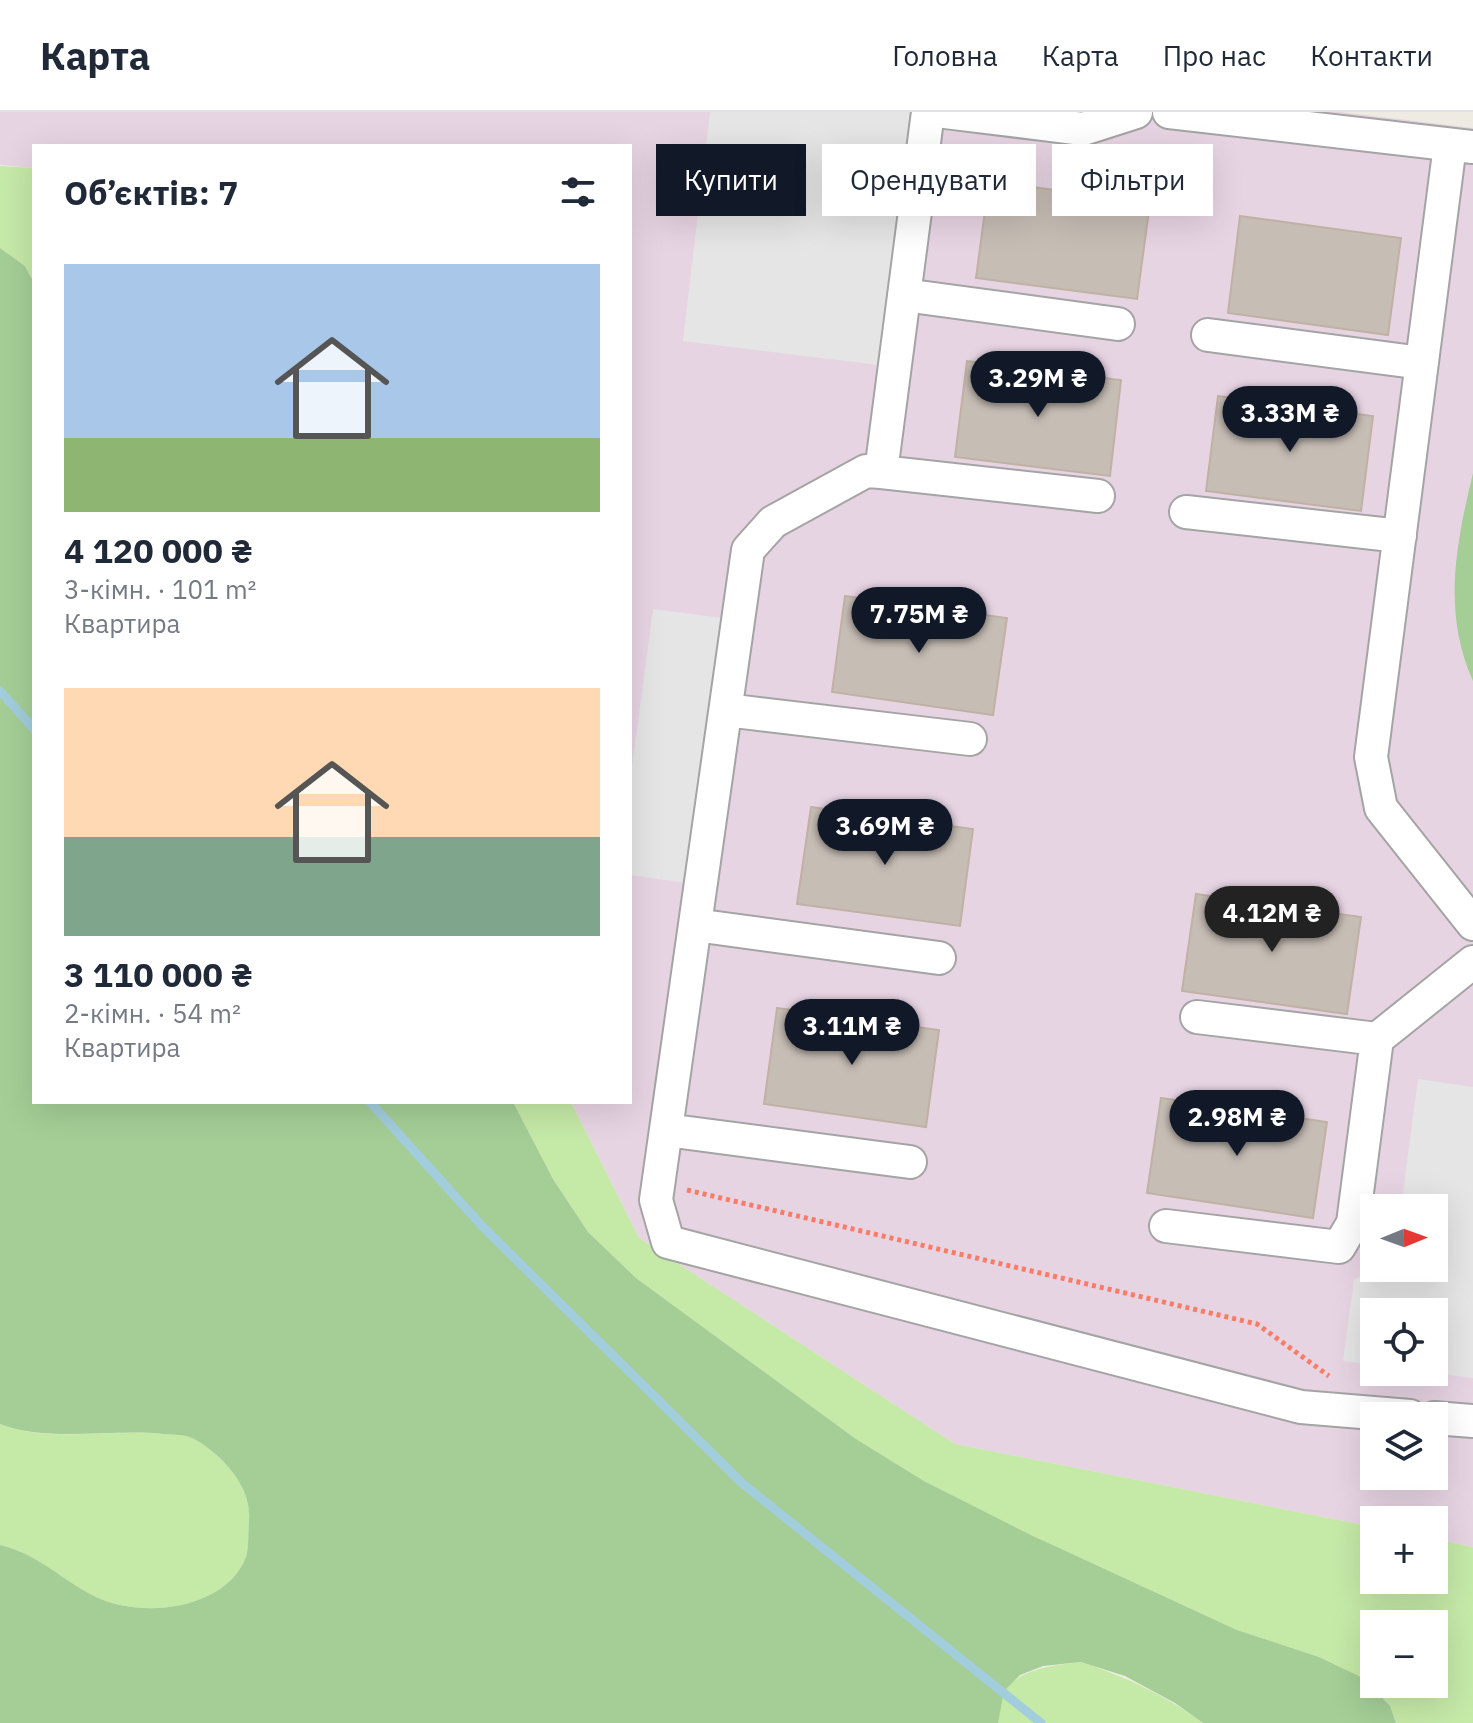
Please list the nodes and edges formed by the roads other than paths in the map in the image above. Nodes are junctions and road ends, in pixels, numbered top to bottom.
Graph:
1 (928, 112) edge
2 (945, 112) edge
3 (1136, 112) edge
4 (1169, 112) edge
5 (1462, 146) edge
6 (904, 295) junction
7 (1118, 324) dead end
8 (1208, 335) dead end
9 (1422, 363) junction
10 (881, 472) junction
11 (1098, 496) dead end
12 (1186, 512) dead end
13 (1400, 536) junction
14 (726, 710) junction
15 (970, 739) dead end
16 (1473, 924) edge
17 (695, 925) junction
18 (939, 958) dead end
19 (1473, 962) edge
20 (1197, 1017) dead end
21 (1377, 1039) junction
22 (666, 1130) junction
23 (910, 1162) dead end
24 (1166, 1226) dead end
25 (1360, 1412) edge
26 (1448, 1419) edge
27 (1473, 1421) edge

1 - 6 lane
2 - 3 lane
4 - 5 lane
5 - 9 lane
6 - 7 lane
6 - 10 lane
8 - 9 lane
9 - 13 lane
10 - 11 lane
10 - 14 lane
12 - 13 lane
13 - 16 lane
14 - 15 lane
14 - 17 lane
17 - 18 lane
17 - 22 lane
19 - 21 lane
20 - 21 lane
21 - 24 lane
22 - 23 lane
22 - 25 lane
26 - 27 lane

